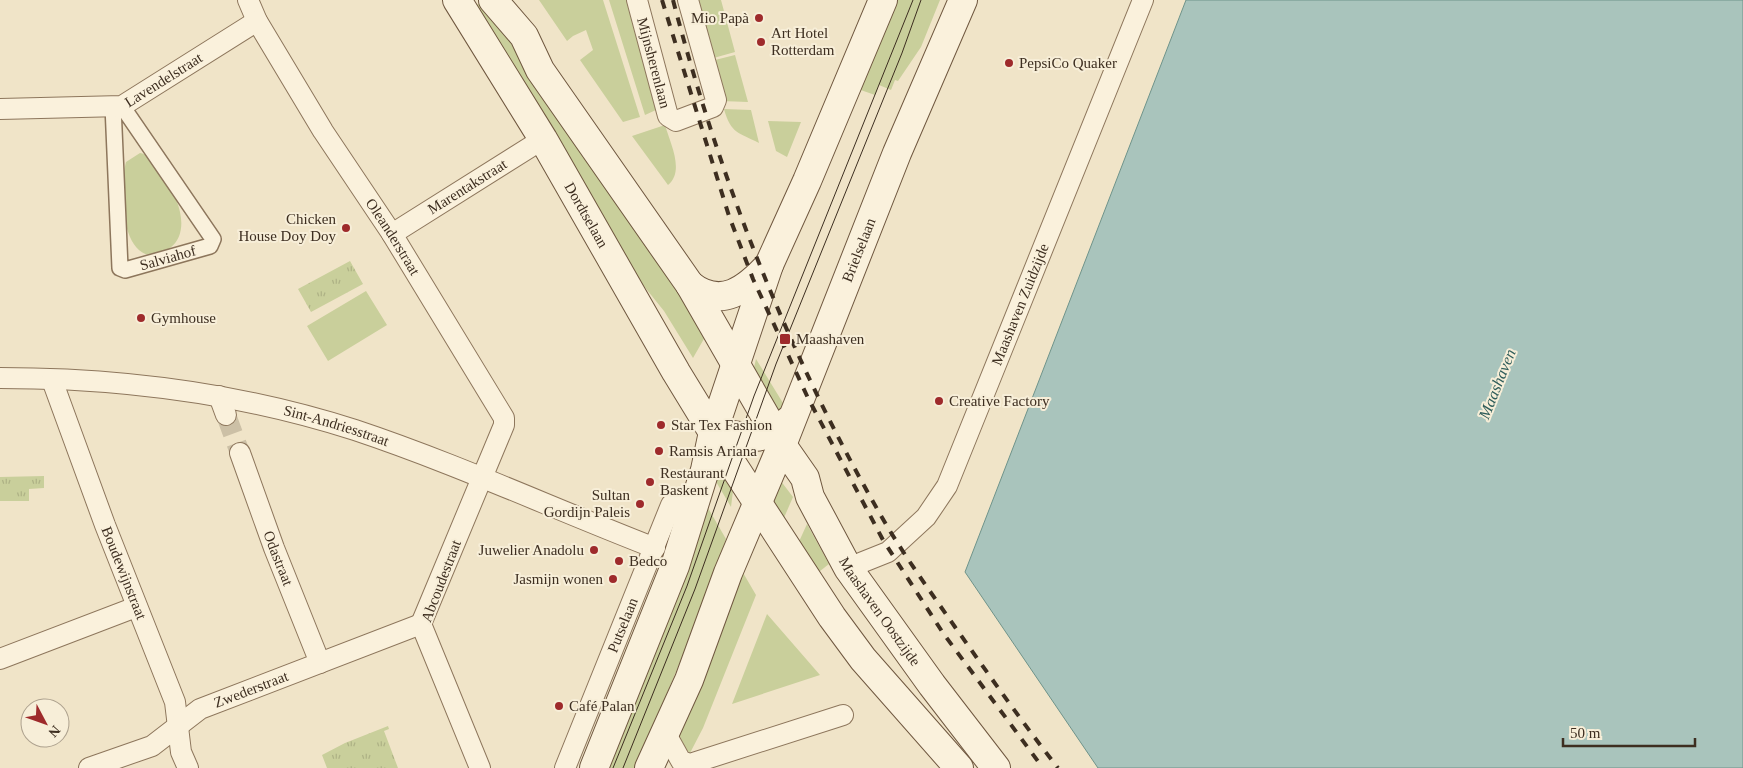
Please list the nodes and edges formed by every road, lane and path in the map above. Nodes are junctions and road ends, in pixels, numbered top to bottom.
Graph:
1 (248, 0) edge
2 (457, 0) edge
3 (493, 0) edge
4 (637, 0) edge
5 (688, 0) edge
6 (883, 0) edge
7 (963, 0) edge
8 (1143, 0) edge
9 (257, 21) junction
10 (118, 106) junction
11 (0, 109) edge
12 (543, 139) junction
13 (392, 234) junction
14 (769, 265) junction
15 (690, 285) junction
16 (735, 364) junction
17 (0, 378) edge
18 (52, 380) junction
19 (219, 396) junction
20 (226, 415) tunnel mouth
21 (712, 432) junction
22 (781, 439) junction
23 (240, 454) tunnel mouth
24 (731, 462) junction
25 (705, 470) junction
26 (482, 477) junction
27 (758, 502) junction
28 (695, 503) junction
29 (781, 536) junction
30 (744, 537) junction
31 (655, 548) junction
32 (859, 564) junction
33 (136, 606) junction
34 (421, 624) junction
35 (0, 659) edge
36 (320, 663) junction
37 (843, 715) dead end
38 (177, 727) junction
39 (666, 734) junction
40 (680, 764) edge
41 (89, 768) edge
42 (188, 768) edge
43 (480, 768) edge
44 (565, 768) edge
45 (594, 768) edge
46 (649, 768) edge
47 (959, 768) edge
48 (996, 768) edge

1 - 9 street, Oleanderstraat
2 - 12 main road, Dordtselaan
3 - 15 main road
4 - 5 street, Mijnsherenlaan
6 - 14 main road
7 - 22 main road, Brielselaan
8 - 32 street, Maashaven Zuidzijde
9 - 10 street, Lavendelstraat
9 - 13 street, Oleanderstraat
10 - 10 street, Salviahof
10 - 11 street, Lavendelstraat
12 - 13 street, Marentakstraat
12 - 21 main road, Dordtselaan
13 - 26 street, Oleanderstraat
14 - 15 main road
14 - 16 main road
15 - 16 main road
16 - 21 main road
16 - 22 main road
17 - 18 street, Sint-Andriesstraat
18 - 19 street, Sint-Andriesstraat
18 - 33 street, Boudewijnstraat
19 - 20 street
19 - 26 street, Sint-Andriesstraat
21 - 22 main road
21 - 24 main road, Dordtselaan
21 - 25 main road, Putselaan
22 - 24 main road
22 - 27 main road, Brielselaan
22 - 32 main road, Maashaven Oostzijde
23 - 36 street, Odastraat
24 - 25 main road
24 - 27 main road, Dordtselaan
25 - 28 main road, Putselaan
26 - 31 street, Sint-Andriesstraat
26 - 34 street, Abcoudestraat
27 - 29 main road
27 - 30 main road
28 - 31 street, Putselaan
28 - 45 main road, Putselaan
29 - 30 main road
29 - 47 main road
30 - 39 main road
31 - 44 street, Putselaan
32 - 48 main road, Maashaven Oostzijde
33 - 35 street
33 - 38 street, Boudewijnstraat
34 - 36 street, Zwederstraat
34 - 43 street, Abcoudestraat
36 - 38 street, Zwederstraat
37 - 40 street
38 - 41 street, Zwederstraat
38 - 42 street, Boudewijnstraat
39 - 40 street
39 - 46 main road

